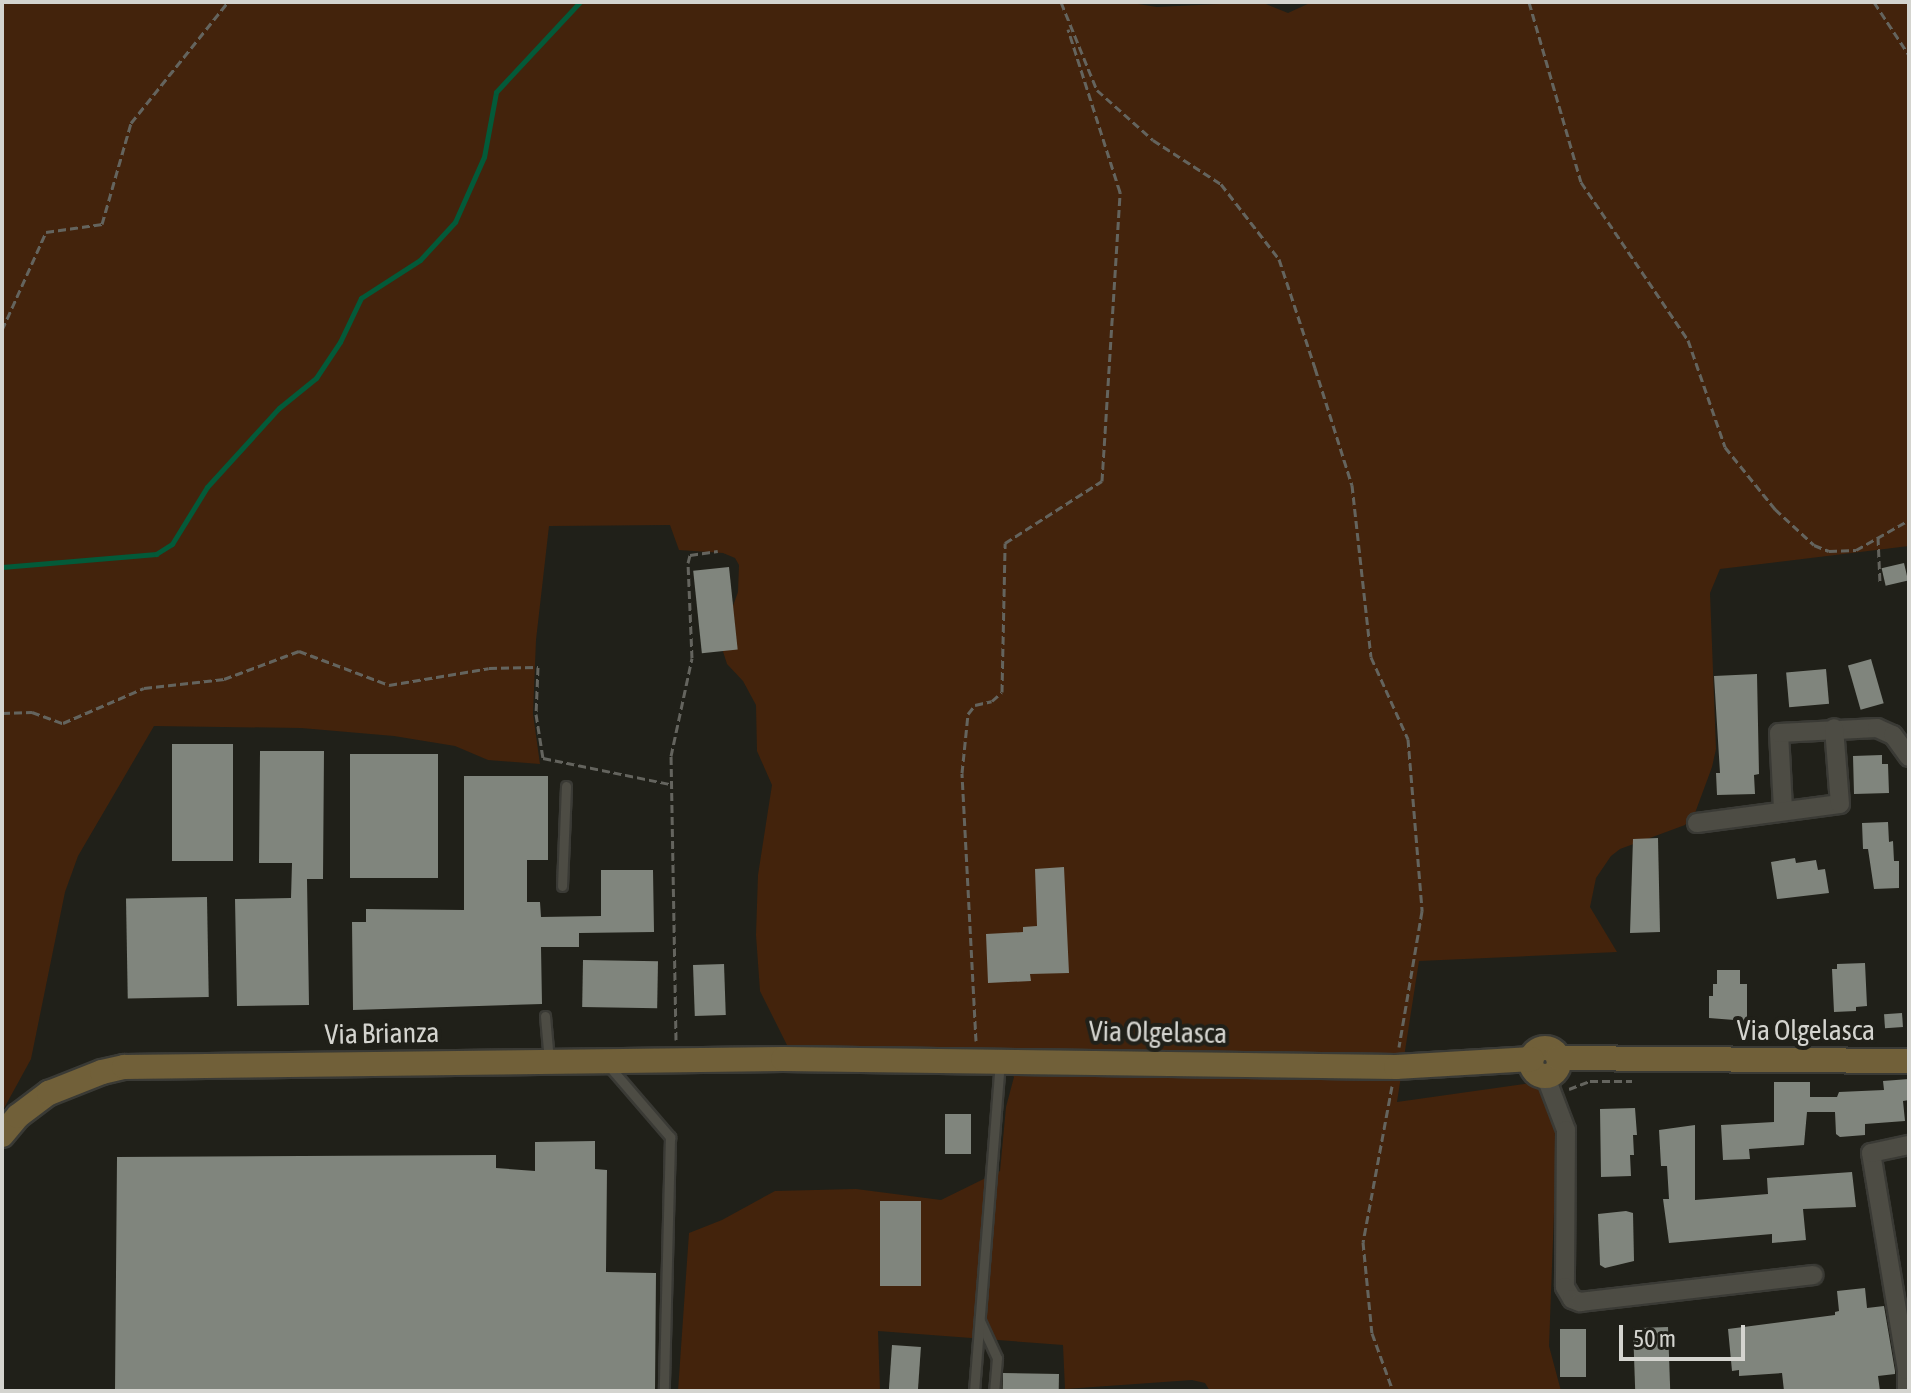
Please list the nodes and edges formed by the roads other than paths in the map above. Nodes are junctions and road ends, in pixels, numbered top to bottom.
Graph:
1 (1834, 728) junction
2 (1909, 757) edge
3 (566, 786) dead end
4 (1783, 809) junction
5 (1697, 823) dead end
6 (562, 886) dead end
7 (545, 1016) dead end
8 (783, 1059) joint
9 (988, 1059) junction
10 (549, 1061) junction
11 (604, 1061) junction
12 (1909, 1061) edge
13 (1545, 1064) junction
14 (2, 1135) edge
15 (1909, 1145) edge
16 (1813, 1275) dead end
17 (979, 1318) junction
18 (664, 1391) edge
19 (974, 1391) edge
20 (994, 1391) edge
21 (1907, 1391) edge

1 - 2 street
1 - 4 street
1 - 4 street
3 - 6 lane
4 - 5 street
7 - 10 lane
8 - 9 street, Via Olgelasca
8 - 11 street, Via Brianza
9 - 13 street, Via Olgelasca
9 - 17 lane
10 - 11 street, Via Brianza
10 - 14 street, Via Brianza
11 - 18 lane
12 - 13 street, Via Olgelasca
13 - 16 street
15 - 21 street
17 - 19 lane
17 - 20 lane

